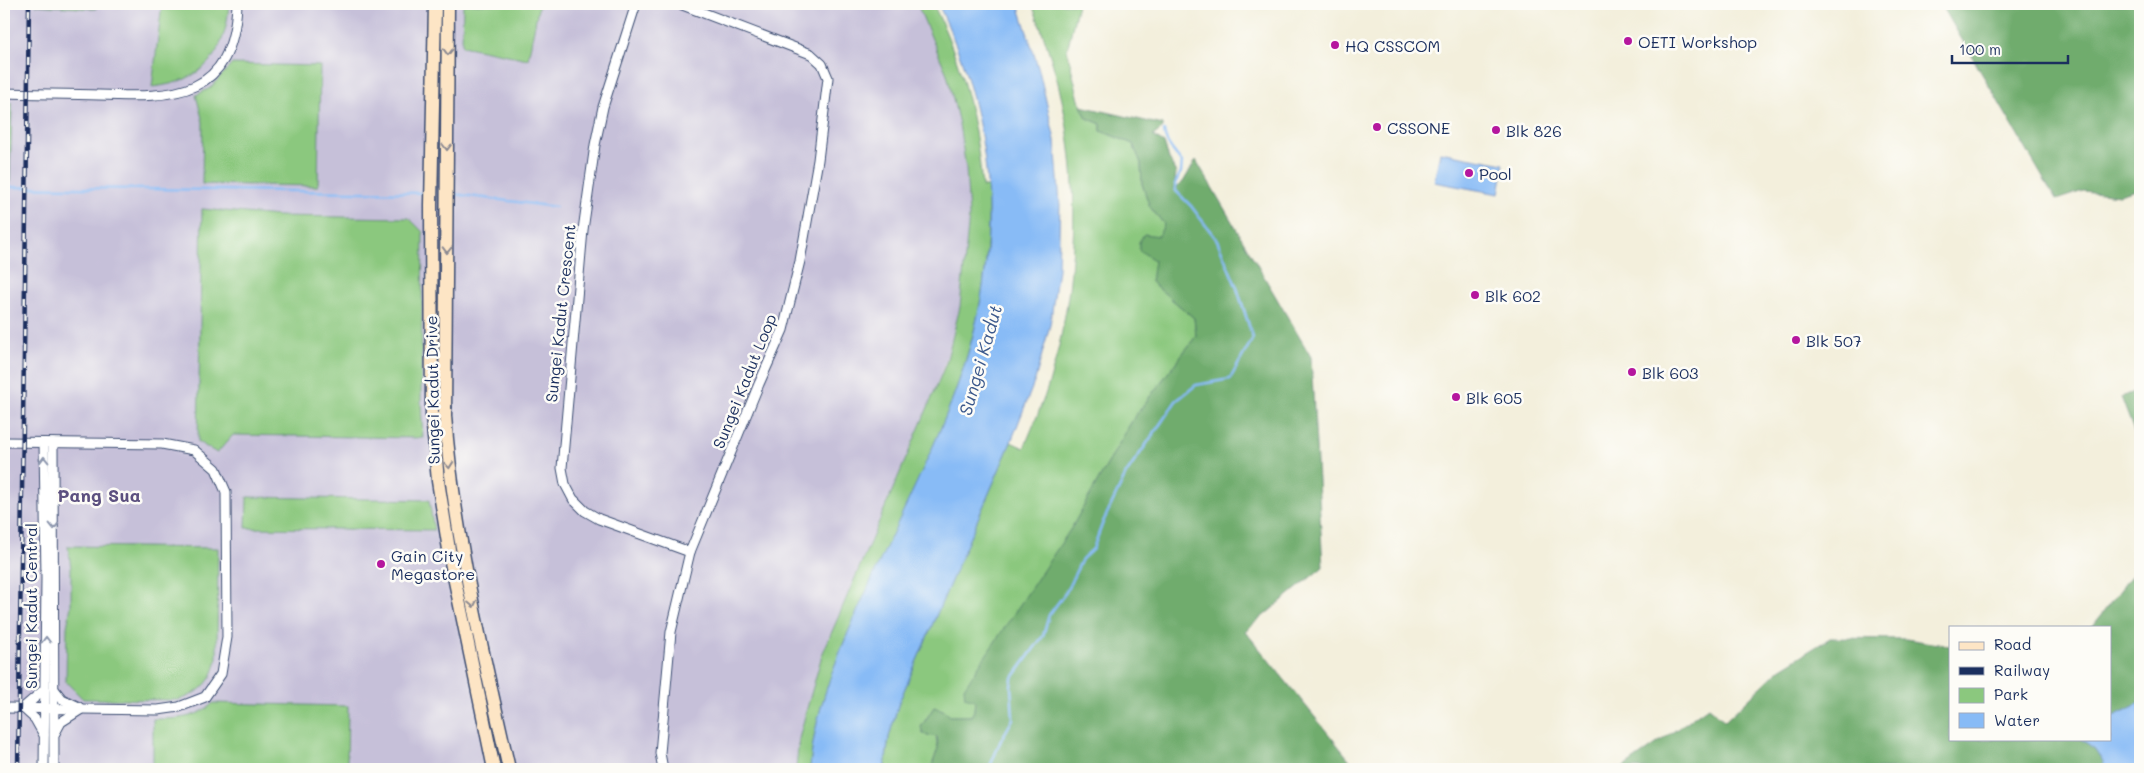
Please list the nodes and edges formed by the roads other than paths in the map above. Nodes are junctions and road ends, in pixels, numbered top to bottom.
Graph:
1 (237, 4) edge
2 (435, 4) edge
3 (448, 4) edge
4 (636, 4) edge
5 (680, 4) edge
6 (448, 29) junction
7 (434, 44) junction
8 (4, 93) edge
9 (4, 442) edge
10 (44, 443) junction
11 (54, 443) junction
12 (690, 552) junction
13 (49, 689) junction
14 (4, 708) edge
15 (23, 708) junction
16 (50, 709) junction
17 (82, 709) junction
18 (54, 734) junction
19 (44, 735) junction
20 (44, 769) edge
21 (54, 769) edge
22 (494, 769) edge
23 (509, 769) edge
24 (663, 769) edge

1 - 8 street
2 - 7 main road, Sungei Kadut Drive
3 - 6 main road, Sungei Kadut Drive
4 - 12 street, Sungei Kadut Crescent
5 - 12 street, Sungei Kadut Loop
6 - 7 main road
6 -> 23 main road, Sungei Kadut Drive
7 - 22 main road, Sungei Kadut Drive
9 - 10 street
10 - 11 street
13 -> 10 street, Sungei Kadut Central
11 -> 13 street, Sungei Kadut Central
11 - 17 street
12 - 24 street, Sungei Kadut Loop
13 - 15 street
13 - 16 street, Sungei Kadut Central
13 - 17 street
14 - 15 street
15 - 16 street
15 - 19 street
16 - 17 street
16 - 18 street, Sungei Kadut Central
16 - 19 street, Sungei Kadut Central
17 - 18 street
18 - 21 street, Sungei Kadut Central
19 - 20 street, Sungei Kadut Central

